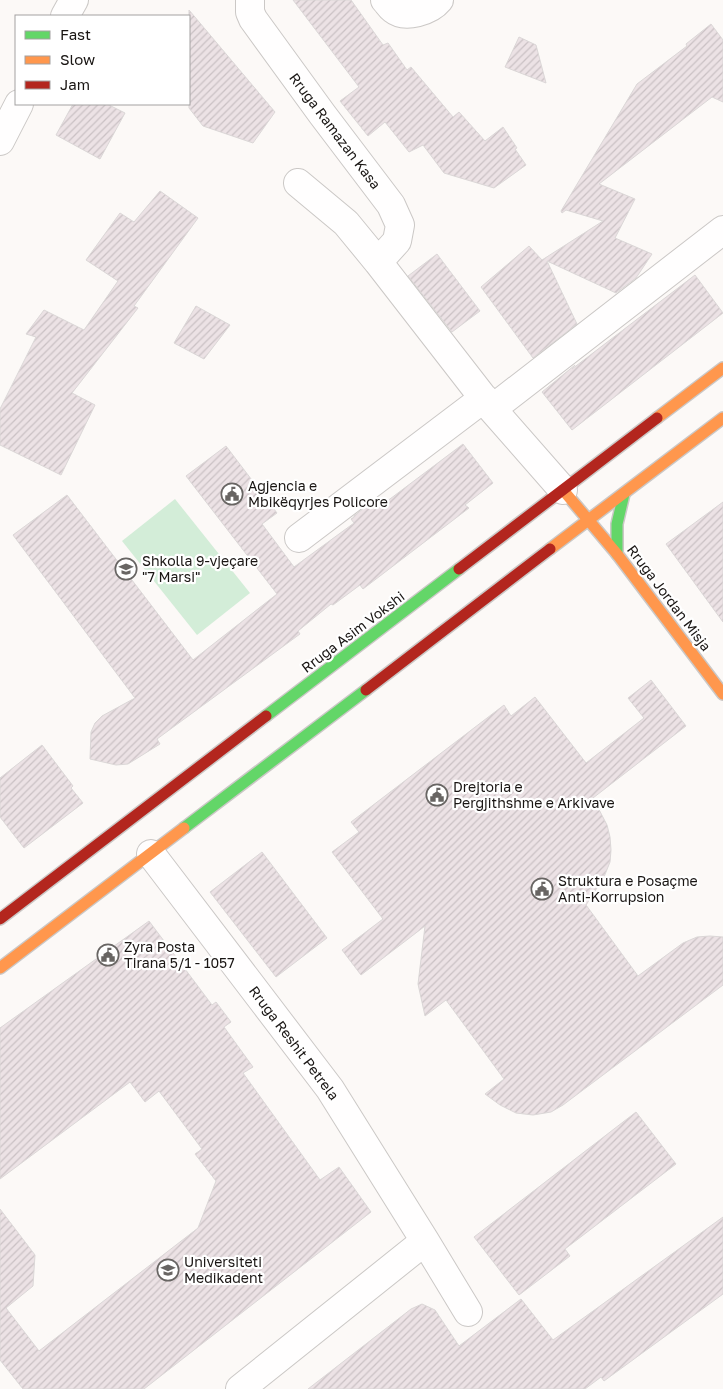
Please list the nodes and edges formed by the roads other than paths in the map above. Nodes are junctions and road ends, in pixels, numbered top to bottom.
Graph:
1 (74, 0) edge
2 (250, 0) edge
3 (385, 0) edge
4 (439, 0) edge
5 (66, 15) edge
6 (19, 105) edge
7 (0, 142) edge
8 (298, 183) dead end
9 (723, 230) edge
10 (378, 262) junction
11 (723, 368) edge
12 (488, 403) junction
13 (723, 418) edge
14 (563, 490) junction
15 (624, 494) junction
16 (590, 520) junction
17 (298, 538) dead end
18 (617, 554) junction
19 (723, 694) edge
20 (151, 854) junction
21 (0, 919) edge
22 (0, 968) edge
23 (425, 1241) junction
24 (468, 1312) dead end
25 (240, 1389) edge

1 - 5 street
2 - 10 street, Rruga Ramazan Kasa
3 - 4 street
6 - 7 street
8 - 10 street
9 - 12 street
10 - 12 street
11 - 14 main road, Rruga Asim Vokshi
12 - 14 street
12 - 17 street
13 - 15 main road
14 - 16 main road, Rruga Jordan Misja
14 - 21 main road, Rruga Asim Vokshi
15 - 16 main road
15 - 18 main road
16 - 18 main road, Rruga Jordan Misja
16 - 20 main road
18 - 19 main road, Rruga Jordan Misja
20 - 22 main road
20 - 23 street, Rruga Reshit Petrela
23 - 24 street, Rruga Reshit Petrela
23 - 25 street

